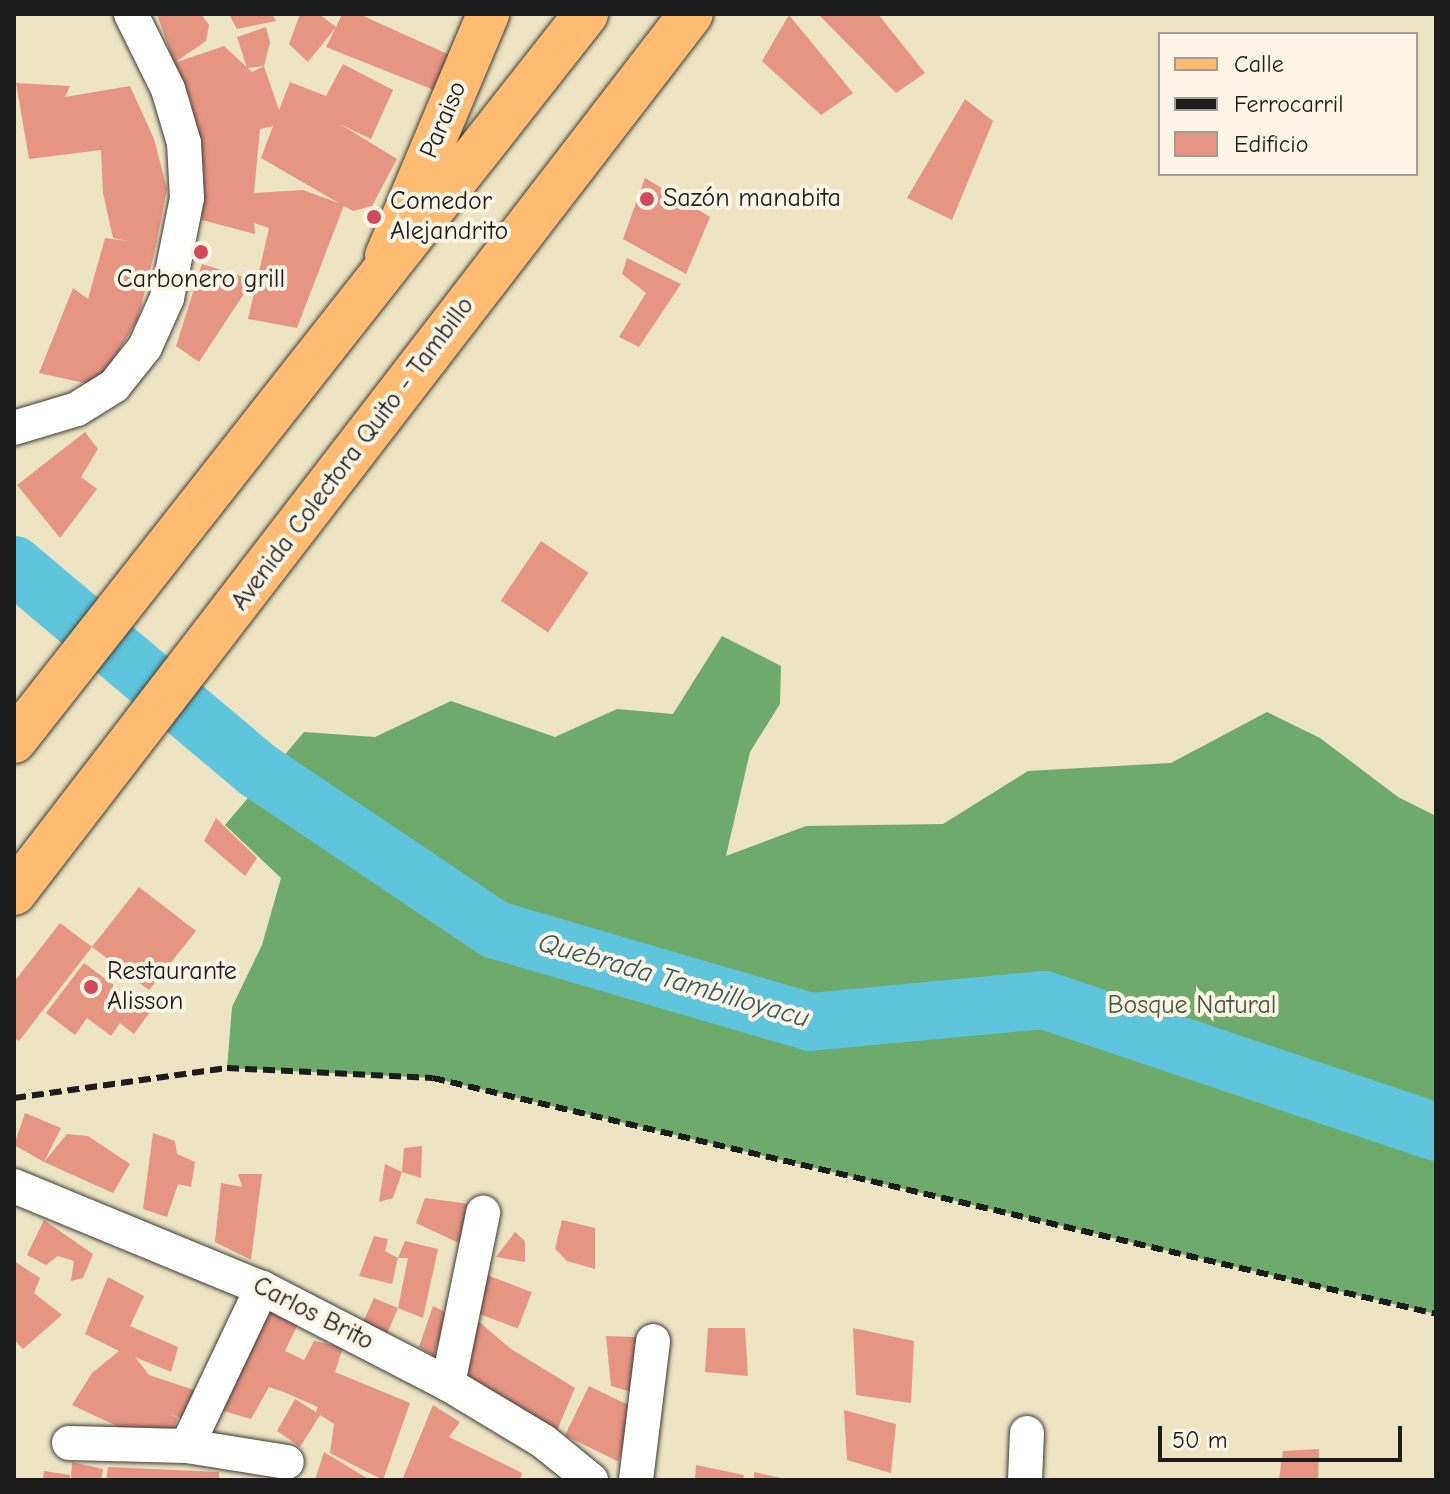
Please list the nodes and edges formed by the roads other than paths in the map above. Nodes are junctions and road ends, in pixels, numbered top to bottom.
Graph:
1 (131, 14) edge
2 (488, 14) edge
3 (586, 14) edge
4 (691, 14) edge
5 (380, 271) junction
6 (14, 428) edge
7 (14, 741) edge
8 (14, 893) edge
9 (14, 1186) edge
10 (483, 1213) dead end
11 (262, 1288) junction
12 (653, 1341) dead end
13 (448, 1384) junction
14 (1027, 1433) dead end
15 (69, 1443) dead end
16 (187, 1446) junction
17 (287, 1462) dead end
18 (591, 1480) edge
19 (636, 1480) edge
20 (1025, 1480) edge

1 - 6 street
2 - 5 main road, Paraiso
3 - 5 highway
4 - 8 highway, Avenida Colectora Quito - Tambillo
5 - 7 highway
9 - 11 street, Carlos Brito
10 - 13 street
11 - 13 street, Carlos Brito
11 - 16 street
12 - 19 street
13 - 18 street, Carlos Brito
14 - 20 street
15 - 16 street
16 - 17 street

